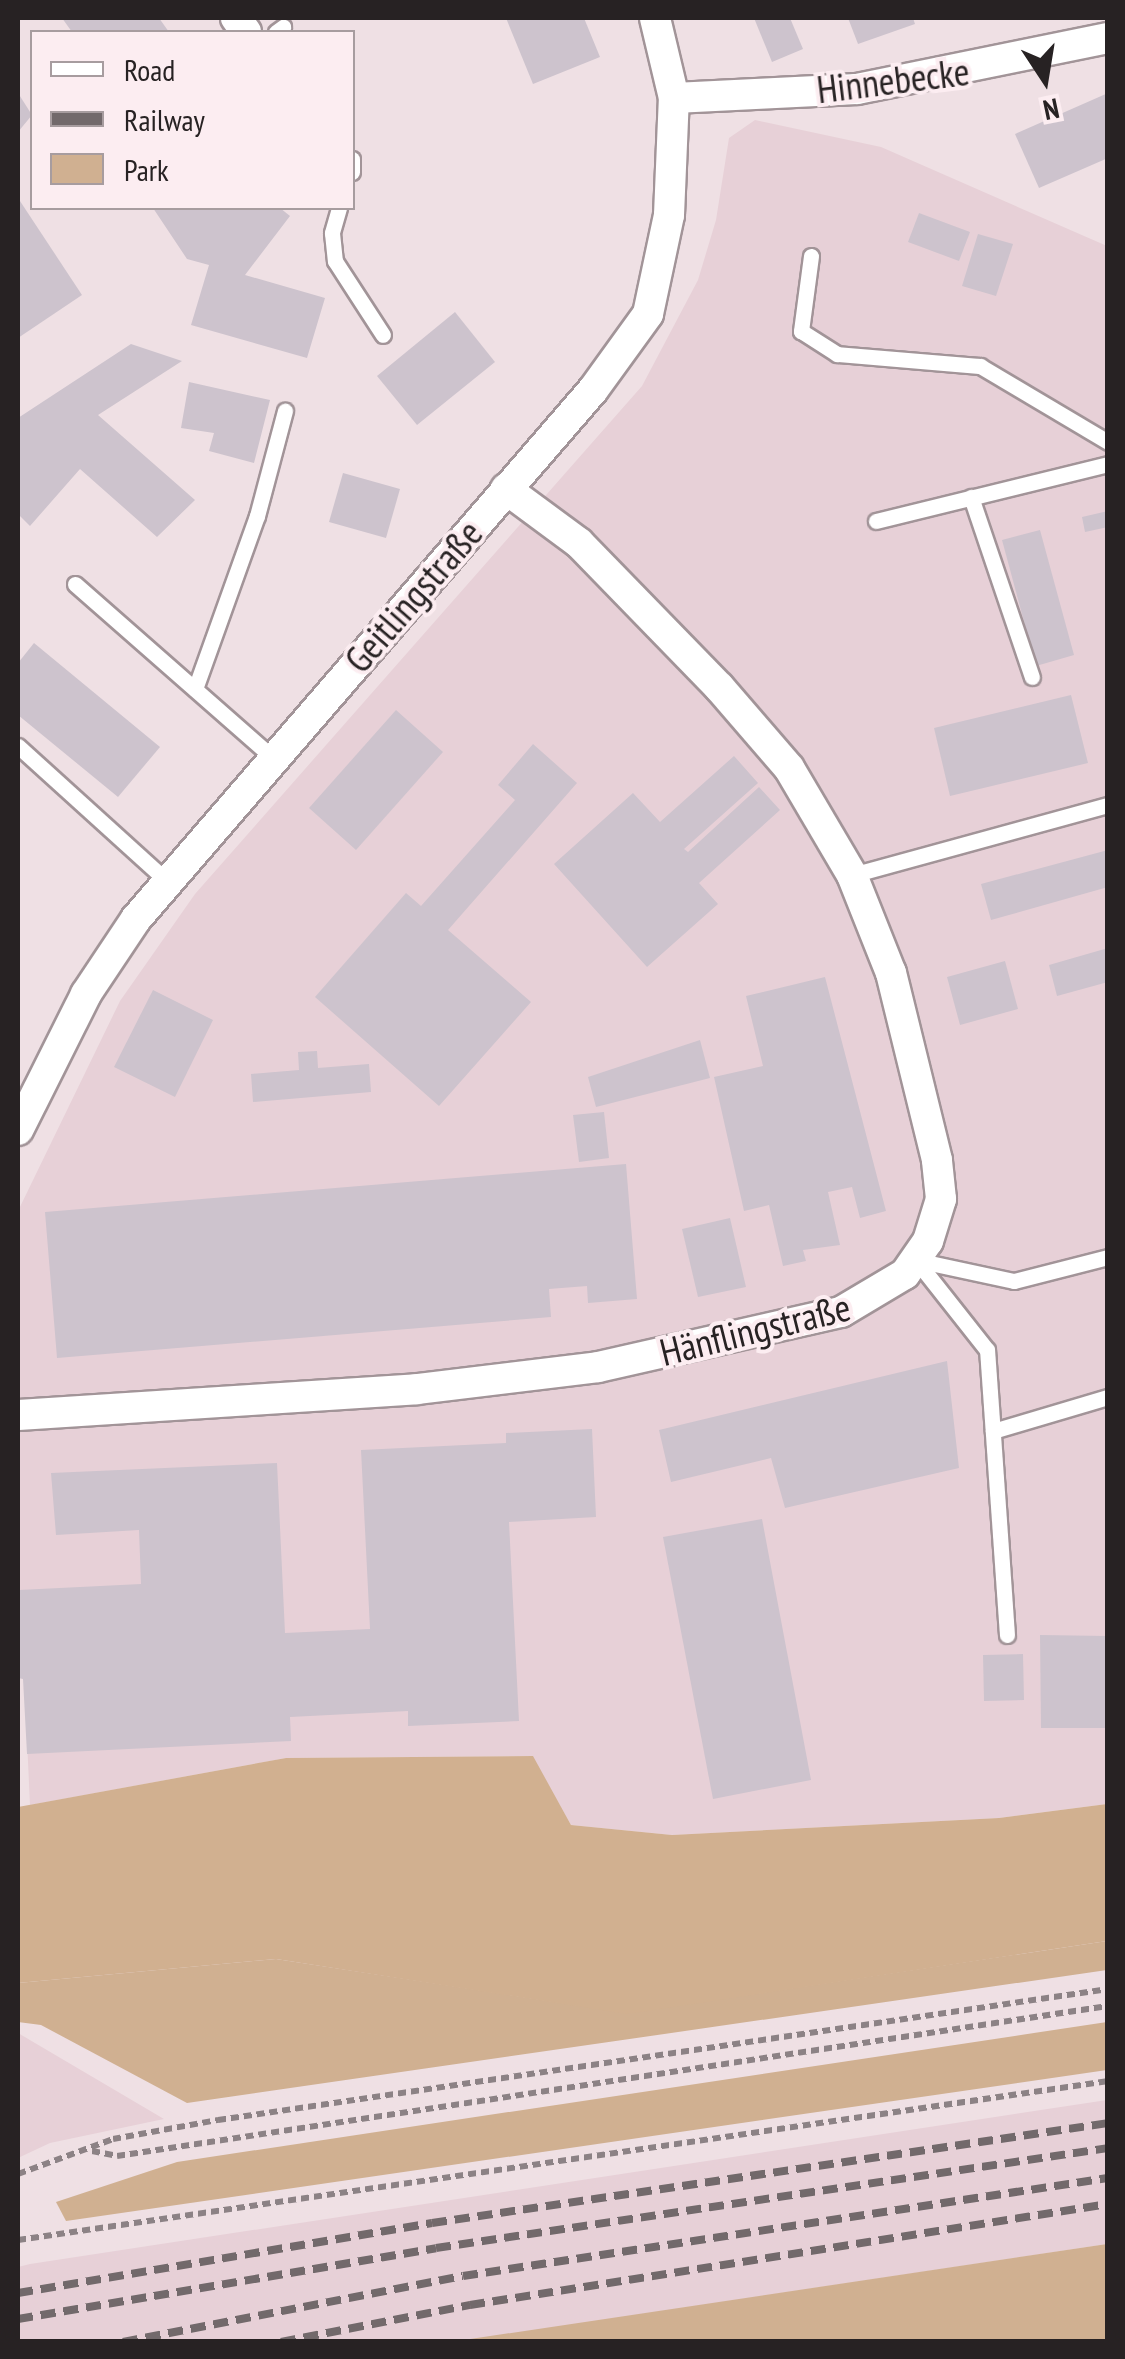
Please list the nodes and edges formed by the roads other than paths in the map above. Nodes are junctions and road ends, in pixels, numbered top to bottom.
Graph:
1 (654, 18) edge
2 (1108, 38) edge
3 (674, 98) junction
4 (338, 210) edge
5 (812, 256) dead end
6 (384, 335) dead end
7 (285, 411) dead end
8 (1108, 442) edge
9 (1108, 464) edge
10 (506, 490) junction
11 (971, 497) junction
12 (876, 521) dead end
13 (75, 584) dead end
14 (1032, 678) dead end
15 (195, 689) junction
16 (18, 746) edge
17 (273, 758) junction
18 (1108, 805) edge
19 (852, 875) junction
20 (167, 881) junction
21 (18, 1130) edge
22 (1108, 1257) edge
23 (916, 1260) junction
24 (1108, 1397) edge
25 (18, 1416) edge
26 (993, 1431) junction
27 (1007, 1636) dead end

1 - 3 street, Geitlingstraße
2 - 3 street, Hinnebecke
3 - 10 street, Geitlingstraße
4 - 6 lane
5 - 8 lane
7 - 15 lane
9 - 11 lane
10 - 17 street, Geitlingstraße
10 - 19 street, Hänflingstraße
11 - 12 lane
11 - 14 lane
13 - 15 lane
15 - 17 lane
16 - 20 lane
17 - 20 street, Geitlingstraße
18 - 19 lane
19 - 23 street, Hänflingstraße
20 - 21 street, Geitlingstraße
22 - 23 lane
23 - 25 street, Hänflingstraße
23 - 26 lane
24 - 26 lane
26 - 27 lane

